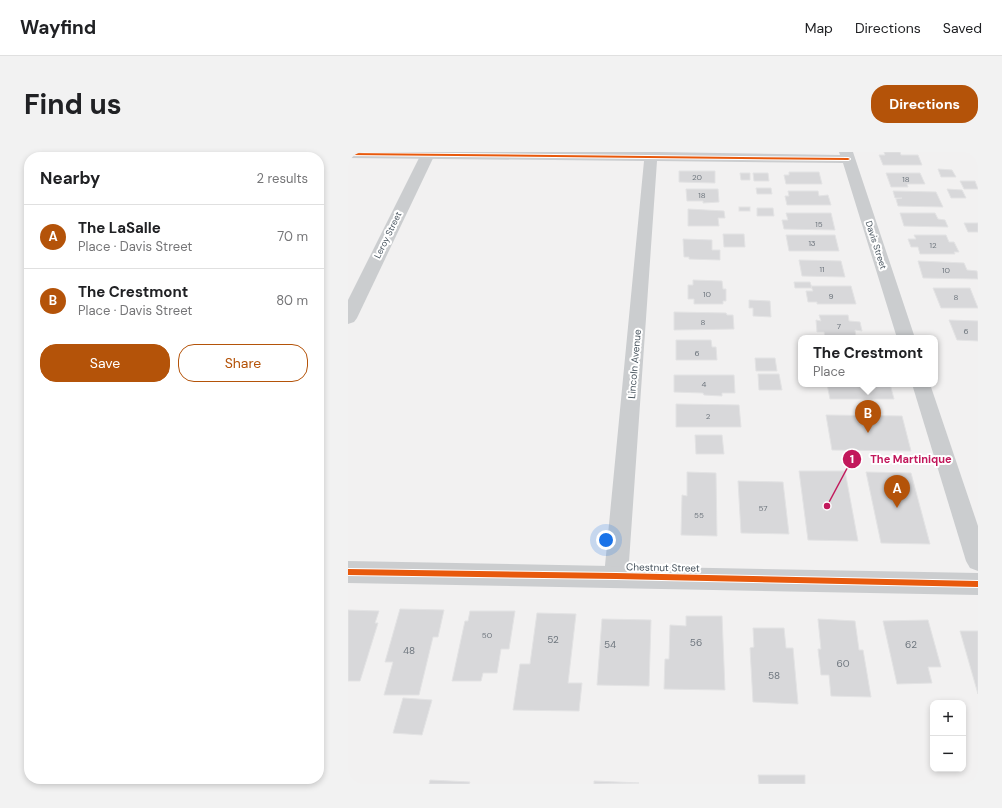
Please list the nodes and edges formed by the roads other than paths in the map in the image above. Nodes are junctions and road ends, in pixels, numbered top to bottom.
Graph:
1 (348, 154) edge
2 (428, 154) edge
3 (651, 155) edge
4 (847, 156) edge
5 (348, 318) edge
6 (905, 335) edge
7 (922, 387) edge
8 (978, 560) edge
9 (348, 572) edge
10 (616, 576) junction
11 (978, 584) edge

1 - 2 street
2 - 3 street
2 - 5 street, Leroy Street
3 - 4 street
3 - 10 street, Lincoln Avenue
4 - 6 street, Davis Street
7 - 8 street
9 - 10 street, Chestnut Street
10 - 11 street, Chestnut Street

